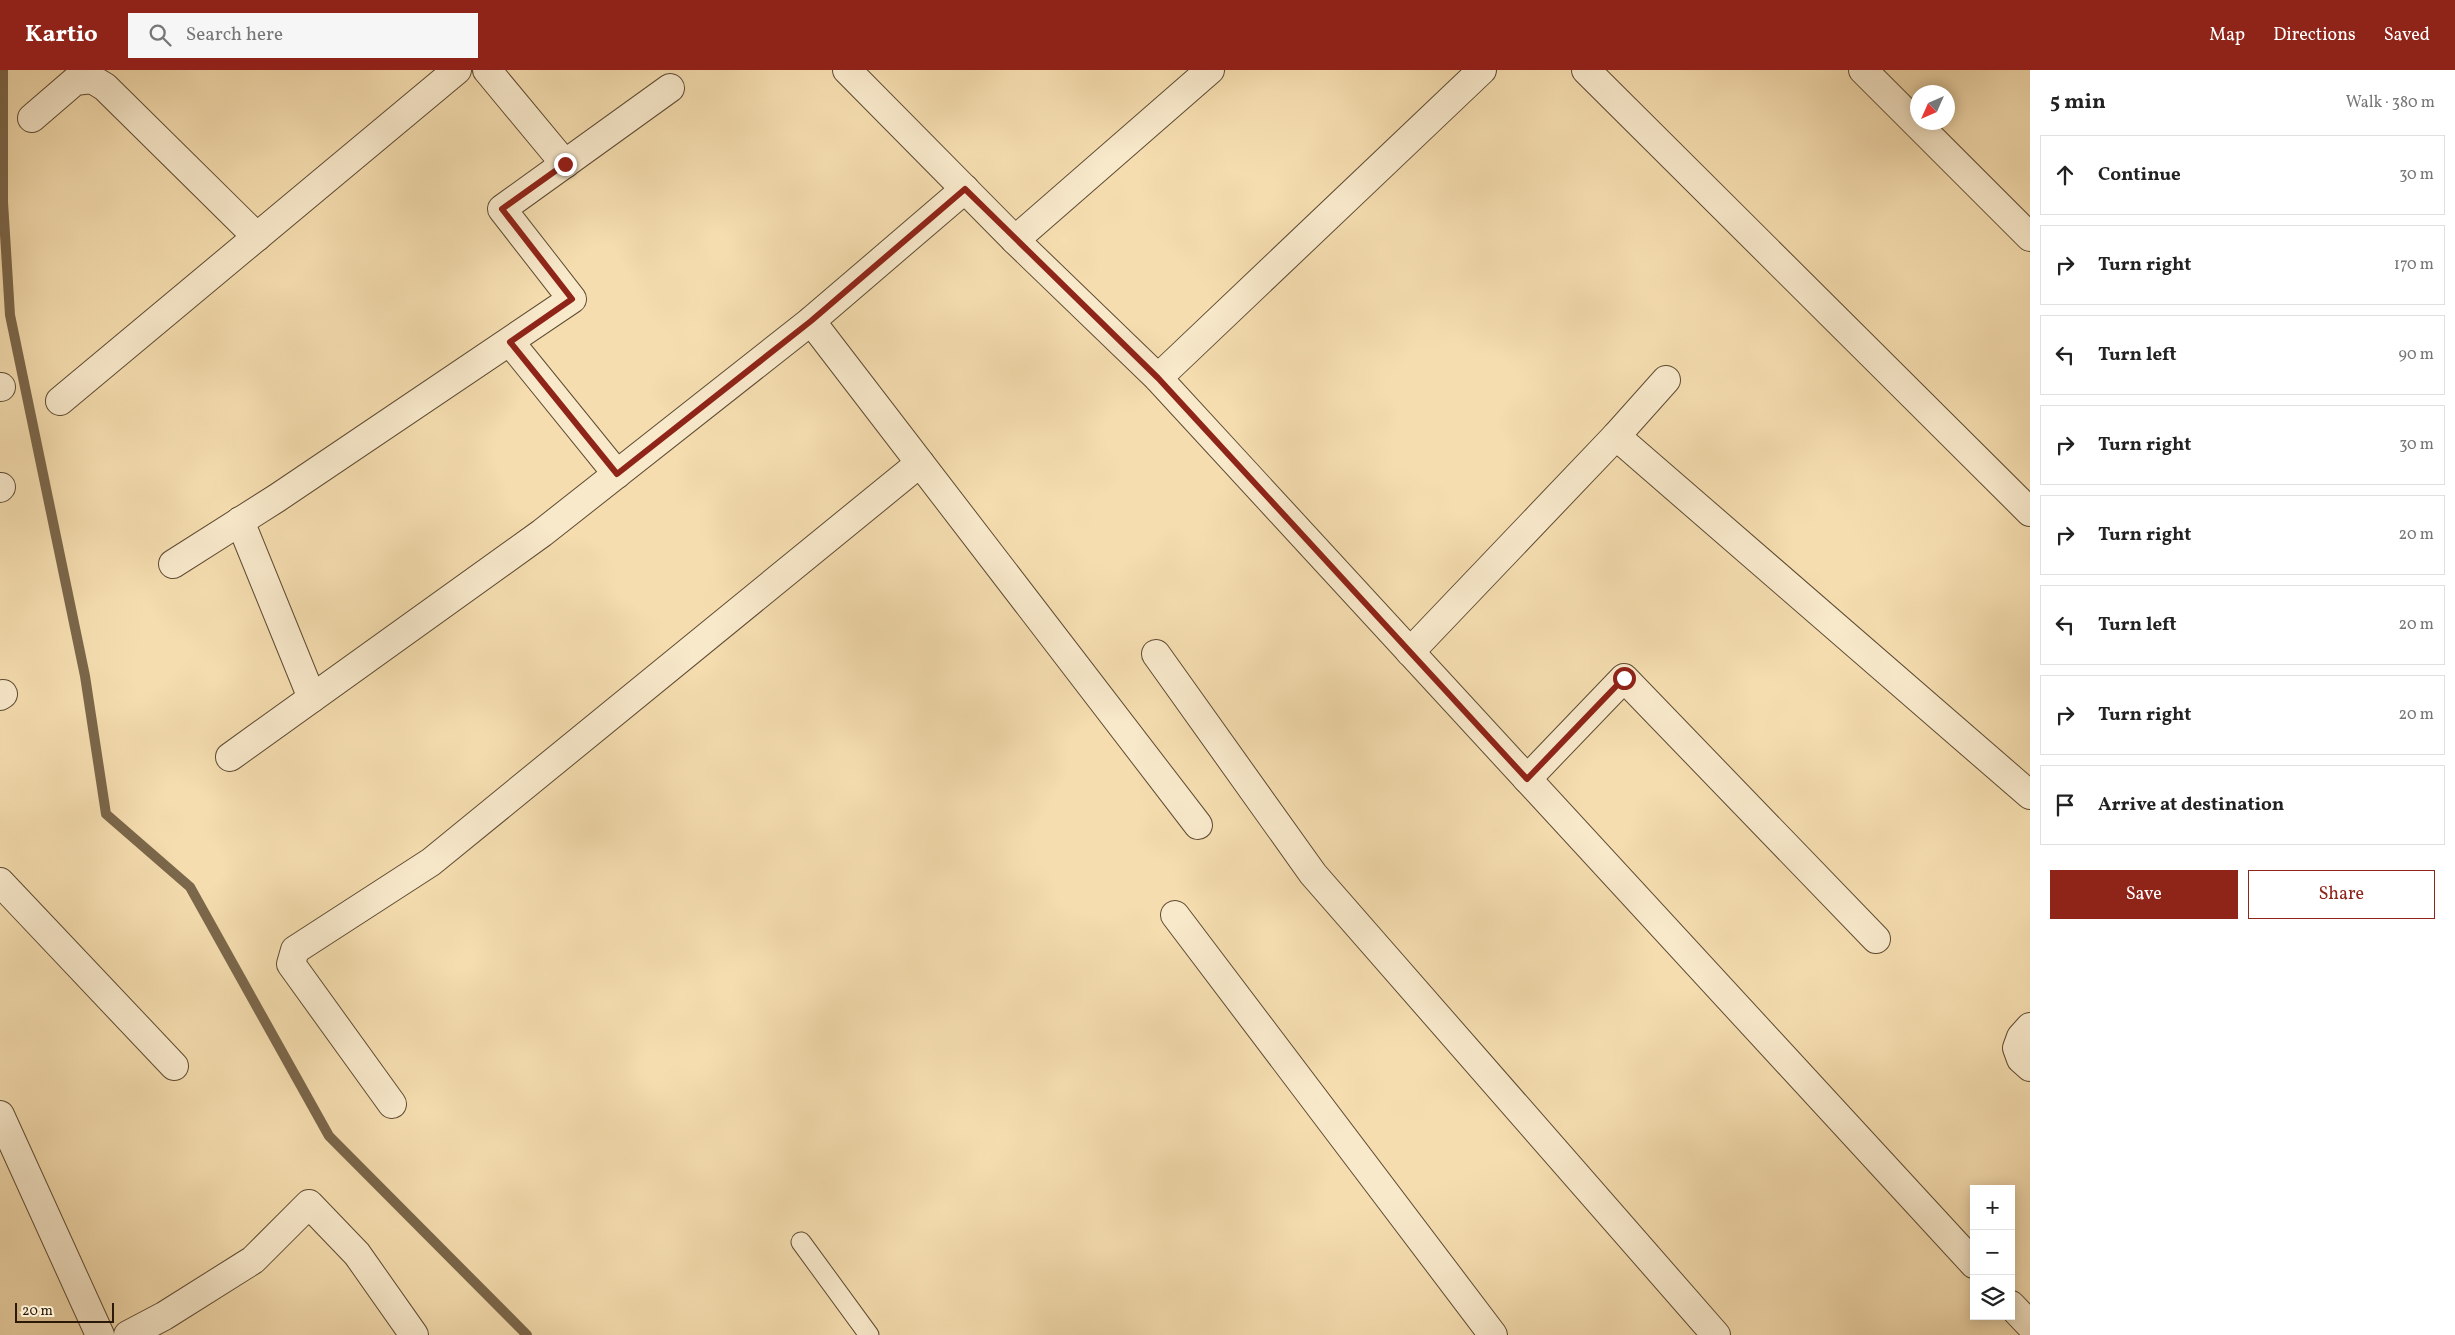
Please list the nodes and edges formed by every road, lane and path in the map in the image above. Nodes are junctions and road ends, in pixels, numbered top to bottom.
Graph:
1 (457, 70) edge
2 (487, 70) edge
3 (848, 70) edge
4 (1210, 70) edge
5 (1482, 70) edge
6 (1586, 70) edge
7 (1863, 70) edge
8 (670, 88) dead end
9 (32, 118) dead end
10 (565, 164) junction
11 (965, 189) junction
12 (257, 237) junction
13 (2030, 237) edge
14 (1015, 240) junction
15 (811, 321) junction
16 (510, 342) junction
17 (1158, 378) junction
18 (1666, 380) dead end
19 (60, 400) dead end
20 (1616, 436) junction
21 (920, 463) junction
22 (617, 474) junction
23 (2030, 512) edge
24 (240, 521) junction
25 (173, 564) dead end
26 (1410, 652) junction
27 (1156, 654) dead end
28 (312, 698) junction
29 (230, 757) dead end
30 (1527, 779) junction
31 (2030, 795) edge
32 (1198, 826) dead end
33 (0, 882) edge
34 (1176, 915) dead end
35 (1876, 939) dead end
36 (2030, 1027) edge
37 (174, 1066) dead end
38 (2030, 1067) edge
39 (392, 1104) dead end
40 (0, 1115) edge
41 (802, 1242) dead end
42 (1970, 1260) edge
43 (2015, 1309) edge
44 (2030, 1325) edge
45 (100, 1335) edge
46 (128, 1335) edge
47 (413, 1335) edge
48 (869, 1335) edge
49 (1493, 1335) edge
50 (1716, 1335) edge

1 - 12 street
2 - 10 street
3 - 11 street
4 - 14 street
5 - 17 street
6 - 23 street
7 - 13 street
8 - 10 street
9 - 12 street
10 - 16 street
11 - 14 street
11 - 15 street
12 - 19 street
14 - 17 street
15 - 21 street
15 - 22 street
16 - 22 street
16 - 24 street
17 - 26 street
18 - 20 street
20 - 26 street
20 - 31 street
21 - 32 street
21 - 39 street
22 - 28 street
24 - 25 street
24 - 28 street
26 - 30 street
27 - 50 street
28 - 29 street
30 - 35 street
30 - 42 street
33 - 37 street
34 - 49 street
36 - 38 street
40 - 45 street
41 - 48 lane
43 - 44 street
46 - 47 street

